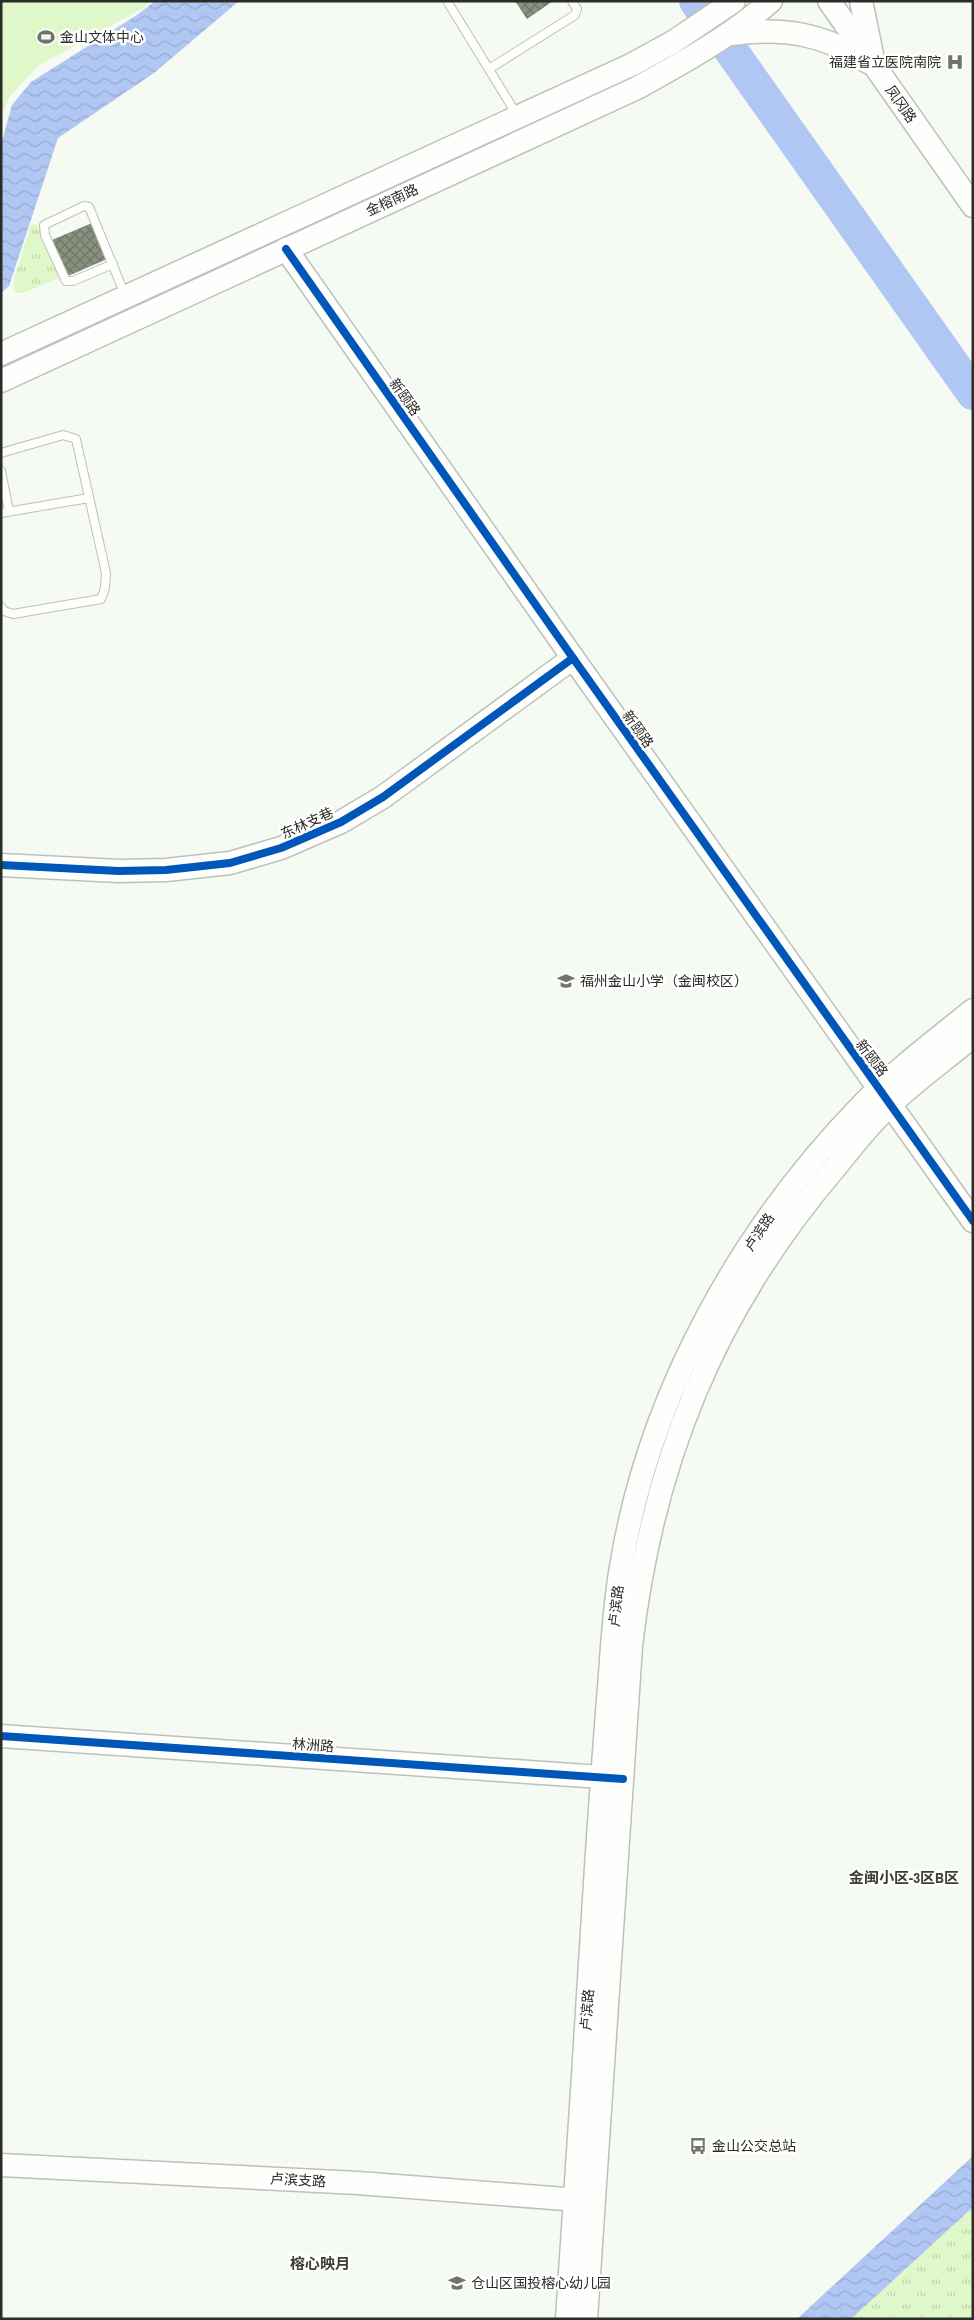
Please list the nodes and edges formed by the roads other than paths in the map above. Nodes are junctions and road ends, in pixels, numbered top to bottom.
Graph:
1 (447, 1) edge
2 (572, 1) edge
3 (734, 1) edge
4 (772, 1) edge
5 (829, 1) edge
6 (861, 1) edge
7 (716, 8) edge
8 (726, 35) junction
9 (875, 67) junction
10 (488, 69) junction
11 (518, 117) junction
12 (973, 206) edge
13 (286, 249) junction
14 (112, 264) junction
15 (126, 297) junction
16 (1, 354) edge
17 (1, 381) edge
18 (1, 453) edge
19 (1, 471) edge
20 (89, 498) junction
21 (5, 512) edge
22 (1, 607) edge
23 (573, 658) junction
24 (1, 865) edge
25 (973, 1010) edge
26 (973, 1036) edge
27 (885, 1096) junction
28 (973, 1221) edge
29 (1, 1736) edge
30 (612, 1778) junction
31 (1, 2165) edge
32 (585, 2200) junction
33 (567, 2319) edge
34 (586, 2319) edge

1 - 10 lane
2 - 10 lane
3 - 7 main road, 金榕南路
4 - 8 main road, 金榕南路
5 - 9 main road, 凤冈路
6 - 9 main road
7 - 11 main road, 金榕南路
8 - 9 main road
8 - 13 main road, 金榕南路
9 - 12 main road, 凤冈路
10 - 11 lane
11 - 15 main road, 金榕南路
13 - 17 main road, 金榕南路
13 - 23 main road, 新颐路
14 - 14 lane
14 - 15 lane
15 - 16 main road, 金榕南路
18 - 20 lane
19 - 21 lane
20 - 21 lane
20 - 22 lane
23 - 24 main road, 东林支巷
23 - 27 main road, 新颐路
25 - 27 main road, 卢滨路
26 - 27 main road
27 - 28 main road, 新颐路
27 - 30 main road, 卢滨路
29 - 30 main road, 林洲路
30 - 32 main road, 卢滨路
31 - 32 main road, 卢滨支路
32 - 33 main road, 卢滨路
32 - 34 main road

